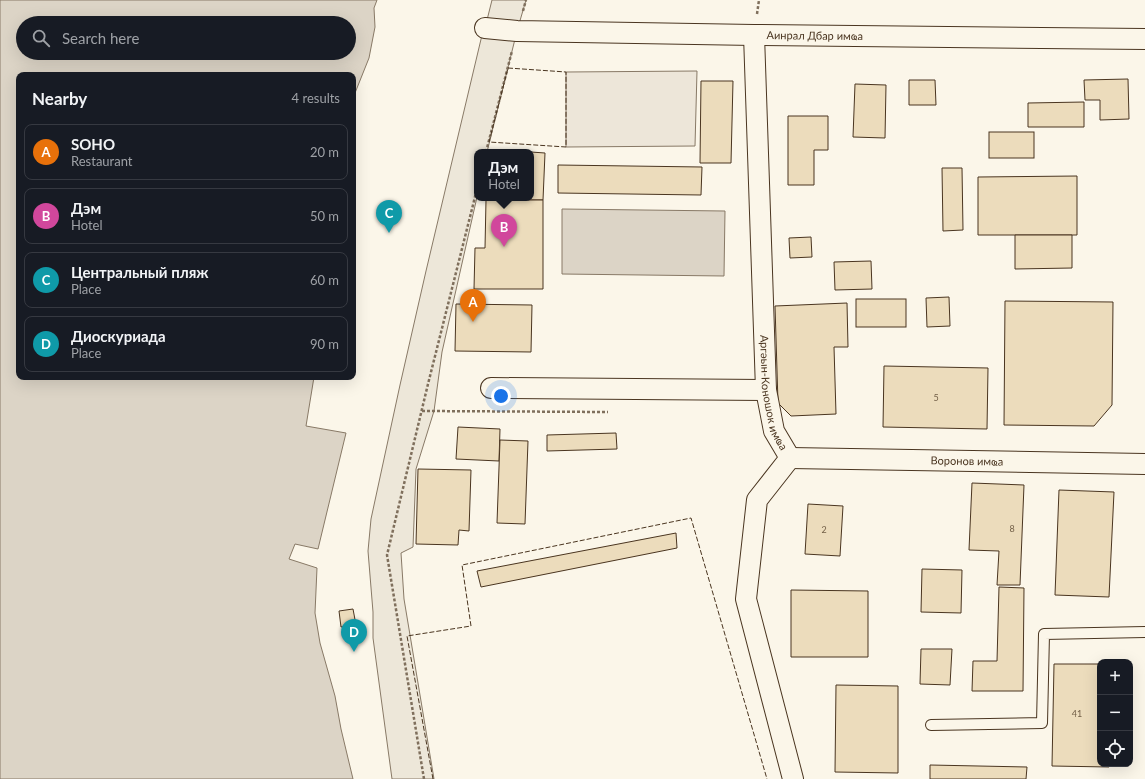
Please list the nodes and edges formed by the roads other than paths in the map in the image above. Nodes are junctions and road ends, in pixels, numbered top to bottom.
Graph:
1 (485, 28) dead end
2 (754, 35) junction
3 (1145, 38) edge
4 (492, 388) dead end
5 (766, 390) junction
6 (790, 458) junction
7 (1145, 464) edge
8 (1145, 632) edge
9 (930, 725) dead end
10 (793, 779) edge

1 - 2 street, Аинрал Дбар имҩа
2 - 3 street, Аинрал Дбар имҩа
2 - 5 street, Аргәын-Коношок имҩа
4 - 5 street
5 - 6 street, Аргәын-Коношок имҩа
6 - 7 street, Воронов имҩа
6 - 10 street, Аргәын-Коношок имҩа
8 - 9 lane

